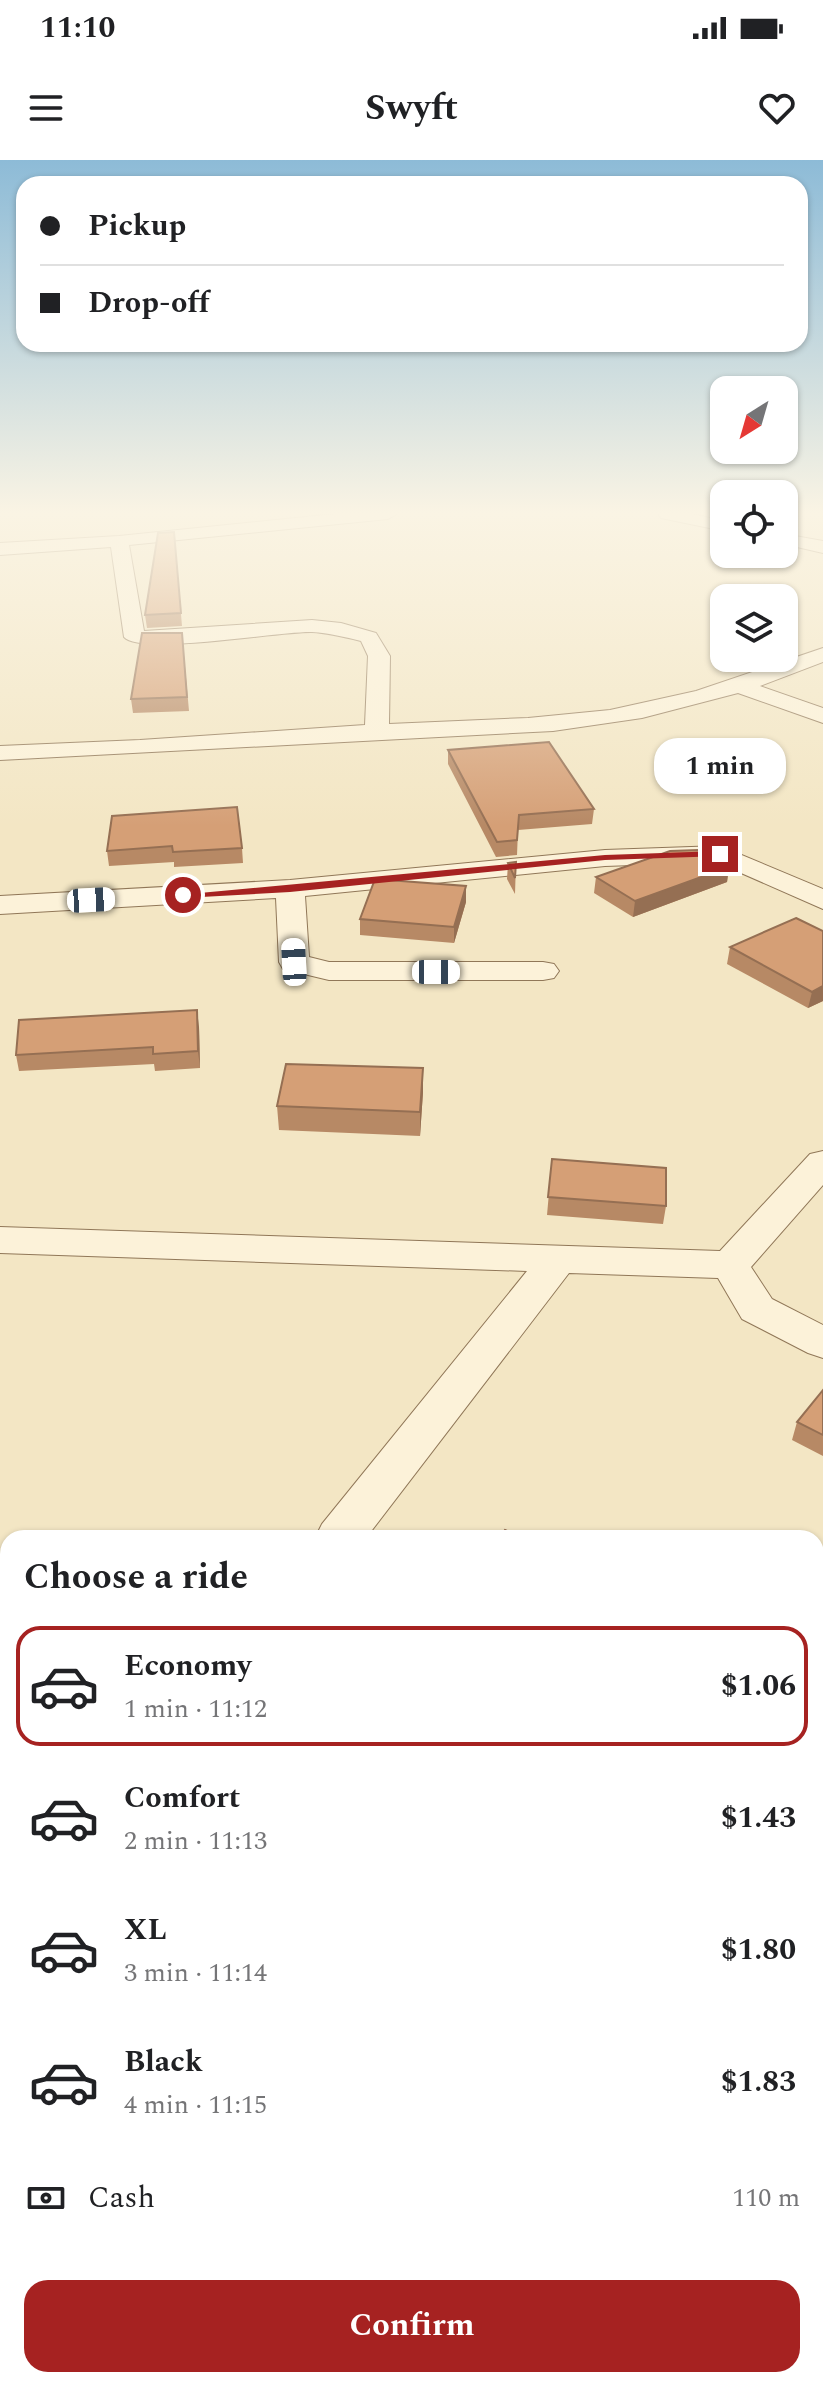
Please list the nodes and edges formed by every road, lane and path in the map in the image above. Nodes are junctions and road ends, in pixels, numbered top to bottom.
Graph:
1 (132, 618) edge
2 (823, 654) edge
3 (737, 685) junction
4 (823, 716) edge
5 (377, 732) junction
6 (0, 753) edge
7 (290, 889) junction
8 (823, 900) edge
9 (0, 905) edge
10 (543, 971) dead end
11 (823, 1162) edge
12 (0, 1240) edge
13 (559, 1258) junction
14 (730, 1265) junction
15 (823, 1343) edge
16 (345, 1530) edge

1 - 5 street
2 - 3 street
3 - 4 street
3 - 5 street
5 - 6 street
7 - 8 street
7 - 9 street
7 - 10 street
11 - 14 street
12 - 13 street
13 - 14 street
13 - 16 street
14 - 15 street

